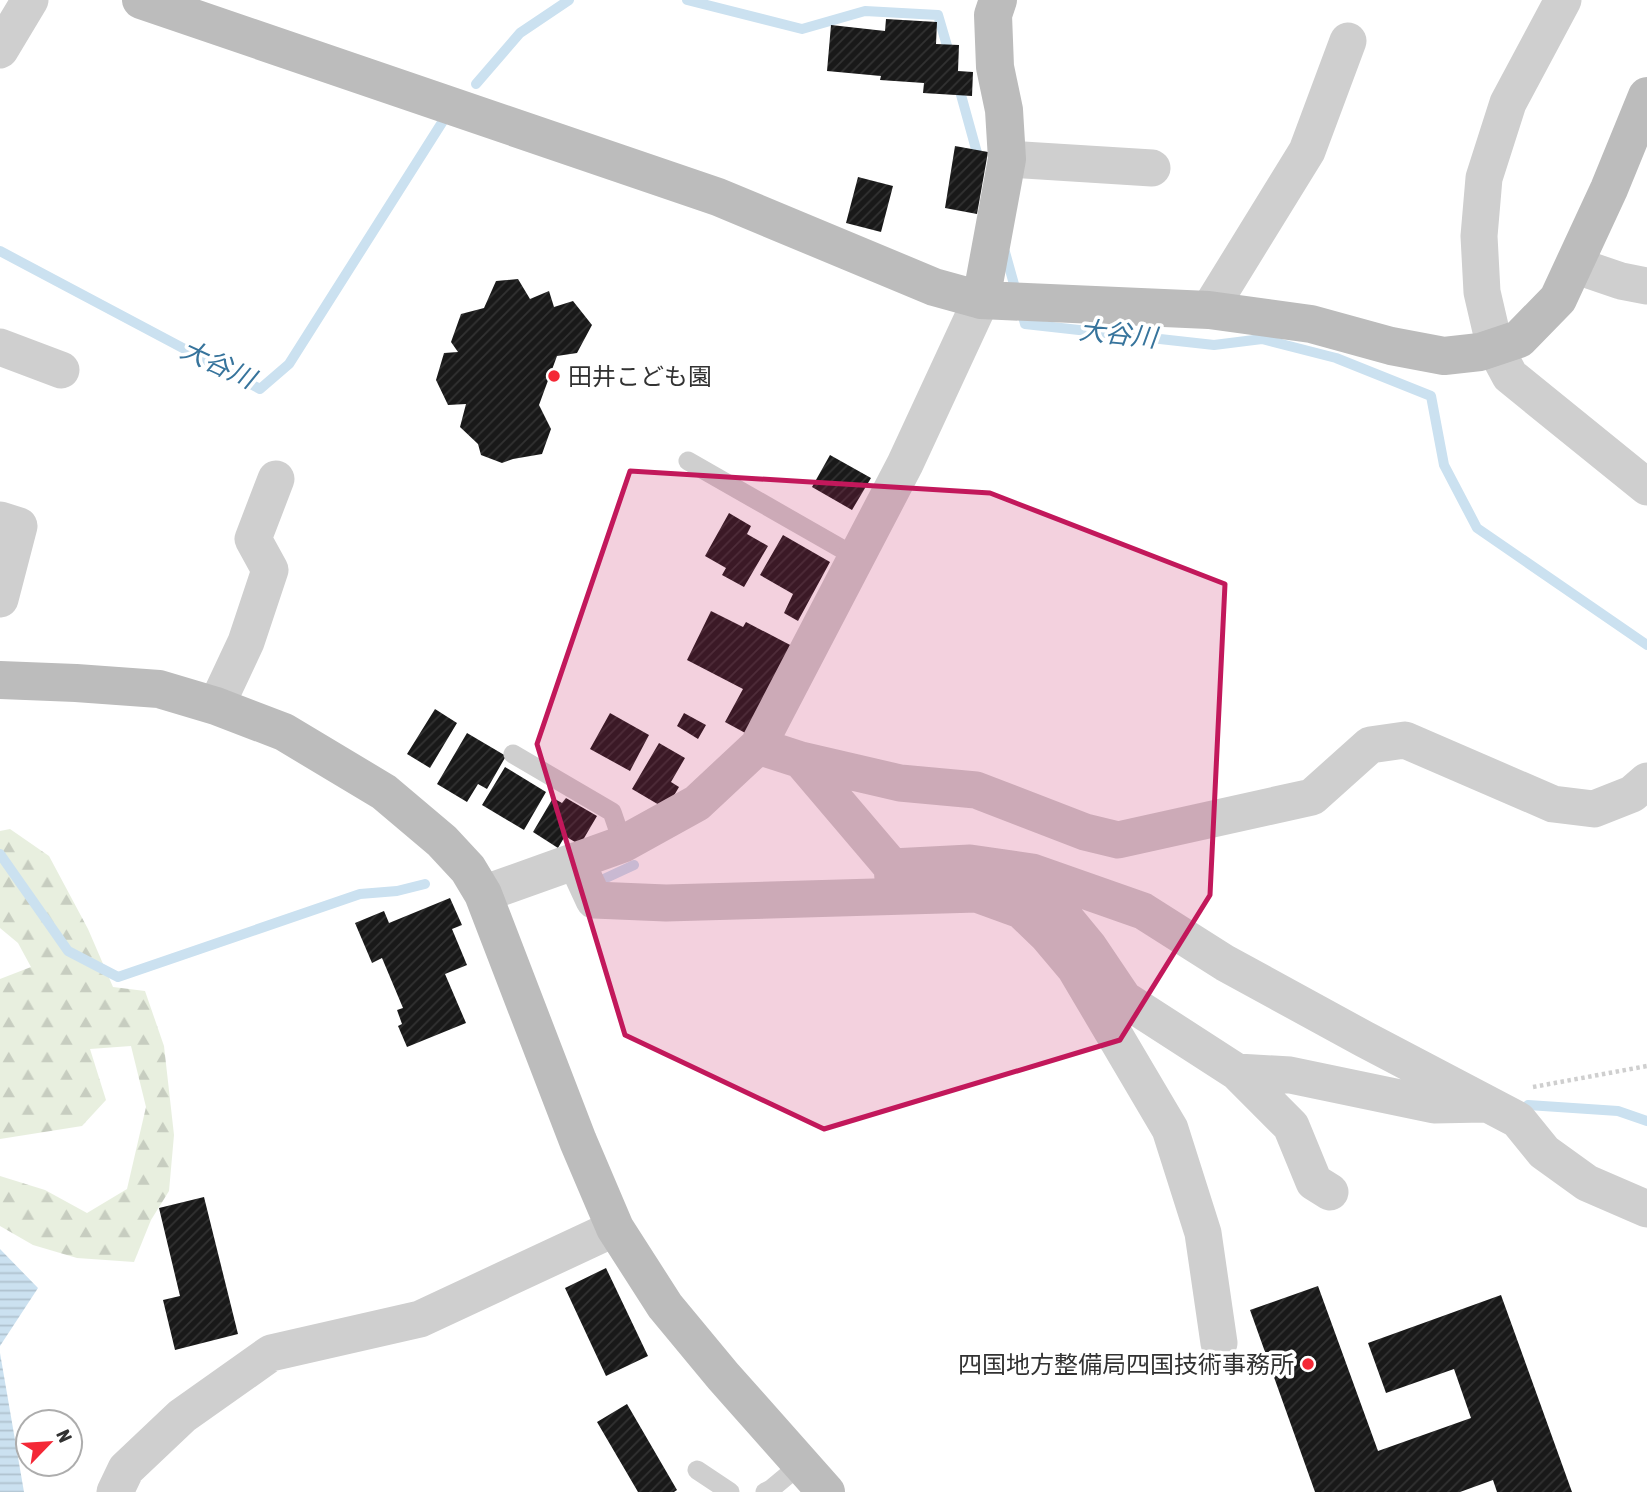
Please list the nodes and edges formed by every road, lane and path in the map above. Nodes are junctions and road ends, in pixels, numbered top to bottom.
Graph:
1 (30, 0) edge
2 (141, 0) edge
3 (998, 0) edge
4 (1563, 0) edge
5 (1348, 41) dead end
6 (0, 50) edge
7 (1647, 96) edge
8 (1152, 168) dead end
9 (1005, 171) junction
10 (1574, 265) junction
11 (1647, 286) edge
12 (981, 300) junction
13 (1209, 310) junction
14 (0, 347) edge
15 (1495, 348) junction
16 (61, 370) dead end
17 (688, 461) dead end
18 (276, 479) dead end
19 (1647, 487) edge
20 (0, 520) edge
21 (856, 557) junction
22 (0, 598) edge
23 (0, 680) edge
24 (216, 705) junction
25 (758, 746) junction
26 (513, 754) dead end
27 (801, 760) junction
28 (1647, 781) edge
29 (623, 844) junction
30 (576, 861) junction
31 (1008, 869) junction
32 (893, 881) junction
33 (483, 894) junction
34 (1647, 1066) edge
35 (1237, 1072) junction
36 (1490, 1104) junction
37 (1330, 1192) dead end
38 (1647, 1209) edge
39 (615, 1228) junction
40 (1219, 1343) dead end
41 (801, 1464) junction
42 (697, 1470) dead end
43 (115, 1492) edge
44 (730, 1492) edge
45 (765, 1492) edge
46 (826, 1492) edge

1 - 6 street
2 - 12 street
3 - 9 street
4 - 15 street
5 - 13 street
7 - 10 street
8 - 9 street
9 - 12 street
10 - 11 street
10 - 15 street
12 - 13 street
12 - 21 street
13 - 15 street
14 - 16 street
15 - 19 street
17 - 21 lane
18 - 24 street
20 - 22 street
21 - 25 street
23 - 24 street
24 - 33 street
25 - 27 street
25 - 29 street
26 - 29 lane
27 - 28 street
27 - 32 street
29 - 30 street
30 - 32 street
30 - 33 street
31 - 32 street
31 - 35 street
31 - 36 street
32 - 40 street
33 - 39 street
34 - 36 path
35 - 36 street
35 - 37 street
36 - 38 street
39 - 41 street
39 - 43 street
41 - 45 lane
41 - 46 street
42 - 44 lane

